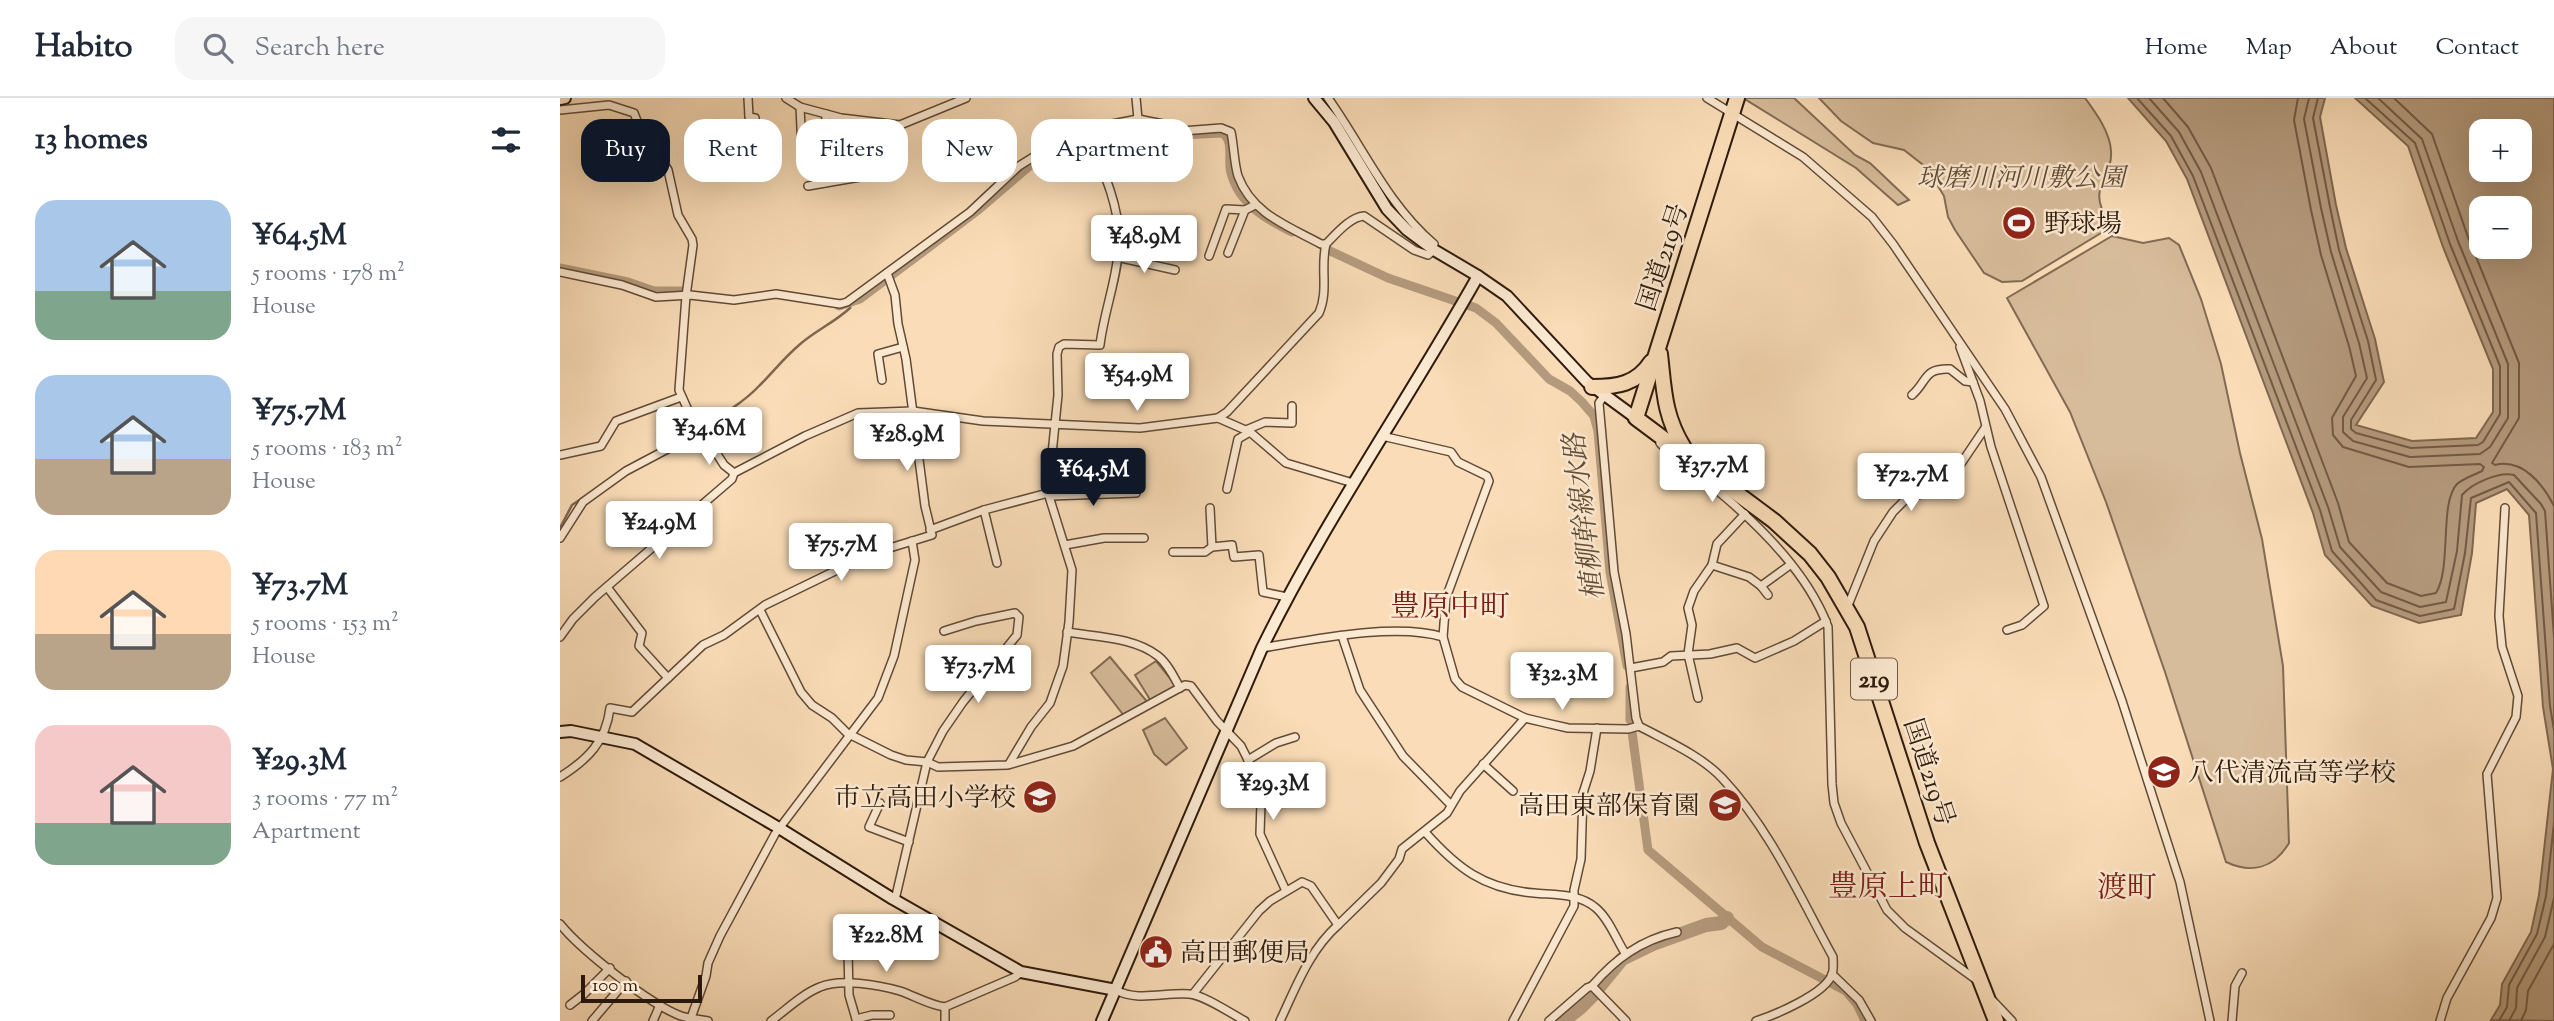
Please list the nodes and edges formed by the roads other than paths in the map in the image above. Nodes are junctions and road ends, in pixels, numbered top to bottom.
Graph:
1 (748, 98) edge
2 (786, 98) edge
3 (966, 98) edge
4 (1136, 98) edge
5 (1314, 98) edge
6 (1328, 98) edge
7 (1707, 98) edge
8 (800, 107) junction
9 (560, 110) edge
10 (1733, 111) edge
11 (826, 114) junction
12 (755, 119) edge
13 (801, 119) edge
14 (1138, 119) edge
15 (1193, 130) edge
16 (1031, 157) edge
17 (830, 182) edge
18 (1106, 182) edge
19 (824, 183) junction
20 (808, 186) dead end
21 (1250, 207) junction
22 (1326, 244) junction
23 (1434, 250) junction
24 (1228, 253) dead end
25 (1117, 257) junction
26 (1209, 257) dead end
27 (1453, 260) junction
28 (1175, 270) dead end
29 (560, 272) edge
30 (889, 276) junction
31 (1478, 276) junction
32 (686, 296) junction
33 (1958, 339) junction
34 (903, 347) junction
35 (1659, 349) junction
36 (882, 380) dead end
37 (1973, 382) junction
38 (1598, 391) junction
39 (1912, 395) dead end
40 (681, 397) junction
41 (1292, 406) dead end
42 (913, 411) junction
43 (1218, 418) junction
44 (1636, 418) junction
45 (1056, 424) junction
46 (1985, 425) junction
47 (1248, 431) junction
48 (700, 434) junction
49 (1382, 436) junction
50 (560, 455) edge
51 (1689, 456) junction
52 (734, 473) junction
53 (1353, 482) junction
54 (1227, 489) dead end
55 (1136, 493) dead end
56 (1049, 494) junction
57 (1210, 508) dead end
58 (2505, 508) dead end
59 (984, 510) junction
60 (1745, 514) junction
61 (930, 530) junction
62 (560, 538) edge
63 (1144, 538) dead end
64 (912, 541) junction
65 (1065, 545) junction
66 (1212, 547) junction
67 (1173, 552) dead end
68 (997, 562) dead end
69 (1712, 565) junction
70 (1790, 565) junction
71 (1761, 586) junction
72 (607, 587) junction
73 (1768, 595) dead end
74 (1287, 597) junction
75 (1847, 609) junction
76 (760, 610) junction
77 (1826, 621) junction
78 (2007, 630) dead end
79 (944, 631) dead end
80 (1068, 632) junction
81 (1342, 636) junction
82 (1443, 636) junction
83 (560, 637) edge
84 (1262, 648) junction
85 (1688, 654) junction
86 (1631, 668) junction
87 (668, 678) junction
88 (1180, 688) junction
89 (1699, 698) dead end
90 (1525, 718) junction
91 (1639, 726) junction
92 (1597, 728) junction
93 (1227, 729) junction
94 (560, 732) edge
95 (851, 735) junction
96 (602, 737) junction
97 (1295, 737) dead end
98 (1248, 760) junction
99 (927, 762) junction
100 (1483, 764) junction
101 (1008, 765) junction
102 (560, 777) edge
103 (1513, 791) dead end
104 (880, 803) dead end
105 (1451, 806) junction
106 (779, 828) junction
107 (1425, 832) junction
108 (909, 842) junction
109 (1286, 891) junction
110 (1574, 898) junction
111 (895, 900) junction
112 (560, 923) edge
113 (1338, 925) junction
114 (1677, 932) dead end
115 (848, 951) dead end
116 (1625, 953) junction
117 (610, 968) junction
118 (1021, 972) junction
119 (2242, 973) dead end
120 (1832, 974) junction
121 (626, 981) junction
122 (1981, 983) junction
123 (850, 984) junction
124 (1592, 986) junction
125 (1116, 990) junction
126 (1193, 994) junction
127 (570, 1005) dead end
128 (660, 1005) junction
129 (945, 1007) junction
130 (890, 1015) dead end
131 (691, 1018) junction
132 (856, 1020) edge
133 (592, 1021) edge
134 (653, 1021) edge
135 (708, 1021) edge
136 (771, 1021) edge
137 (945, 1021) edge
138 (1102, 1021) edge
139 (1245, 1021) edge
140 (1280, 1021) edge
141 (1513, 1021) edge
142 (1549, 1021) edge
143 (1626, 1021) edge
144 (1756, 1021) edge
145 (1871, 1021) edge
146 (1996, 1021) edge
147 (2012, 1021) edge
148 (2210, 1021) edge
149 (2232, 1021) edge
150 (2440, 1021) edge

1 - 12 street
2 - 8 street
3 - 11 street
4 - 14 street
5 - 23 street
6 - 27 street
7 - 10 street
8 - 11 street
8 - 13 street
9 - 32 street
10 - 33 street
10 - 35 highway, 国道219号
11 - 19 street
15 - 21 street
16 - 30 street
17 - 19 street
18 - 25 street
19 - 20 street
21 - 22 street
21 - 24 street
21 - 26 street
22 - 23 street
22 - 43 street
23 - 27 street
25 - 28 street
25 - 45 street
27 - 31 street
29 - 32 street
30 - 32 street
30 - 34 street
31 - 38 street
31 - 49 street
32 - 40 street
33 - 37 street
33 - 148 street
34 - 36 street
34 - 42 street
35 - 38 highway
35 - 44 highway, 国道219号
35 - 51 highway
37 - 39 street
37 - 46 street
38 - 44 street
38 - 86 street
40 - 48 street
40 - 50 street
41 - 47 street
42 - 45 street
42 - 52 street
42 - 61 street
43 - 45 street
43 - 47 street
44 - 51 highway, 国道219号 / 219
44 - 60 street
45 - 56 street
46 - 75 street
46 - 78 street
47 - 53 street
47 - 54 street
48 - 52 street
48 - 62 street
49 - 53 street
49 - 82 street
51 - 75 highway, 国道219号 / 219
52 - 72 street
53 - 74 street
55 - 56 street
56 - 59 street
56 - 65 street
57 - 66 street
58 - 150 street
59 - 61 street
59 - 68 street
60 - 69 street
60 - 70 street
61 - 64 street
63 - 65 street
64 - 76 street
64 - 95 street
65 - 80 street
66 - 67 street
66 - 74 street
69 - 71 street
69 - 85 street
70 - 71 street
70 - 77 street
71 - 73 street
72 - 83 street
72 - 87 street
74 - 84 street
75 - 122 highway, 国道219号 / 219
76 - 87 street
76 - 95 street
77 - 85 street
77 - 122 street
79 - 99 street
80 - 88 street
80 - 101 street
81 - 82 street
81 - 84 street
81 - 105 street
82 - 90 street
84 - 93 street
85 - 86 street
85 - 89 street
86 - 91 street
87 - 96 street
88 - 93 street
88 - 101 street
90 - 92 street
90 - 100 street
91 - 92 street
91 - 120 street
92 - 110 street
93 - 98 street
93 - 125 street
94 - 96 street
95 - 99 street
95 - 106 street
96 - 102 street
96 - 106 street
97 - 98 street
98 - 109 street
99 - 101 street
99 - 108 street
100 - 103 street
100 - 105 street
104 - 108 street
105 - 107 street
106 - 111 street
106 - 131 street
107 - 110 street
107 - 113 street
108 - 111 street
109 - 113 street
109 - 126 street
110 - 116 street
110 - 141 street
111 - 118 street
112 - 117 street
113 - 140 street
114 - 116 street
115 - 123 street
116 - 124 street
117 - 121 street
117 - 127 street
118 - 125 street
118 - 129 street
119 - 149 street
120 - 144 street
120 - 145 street
121 - 128 street
121 - 133 street
122 - 146 highway, 国道219号 / 219
122 - 147 street
123 - 129 street
123 - 132 street
123 - 136 street
124 - 142 street
124 - 143 street
125 - 126 street
125 - 138 street
126 - 139 street
128 - 131 street
128 - 134 street
129 - 137 street
130 - 132 street
131 - 135 street

